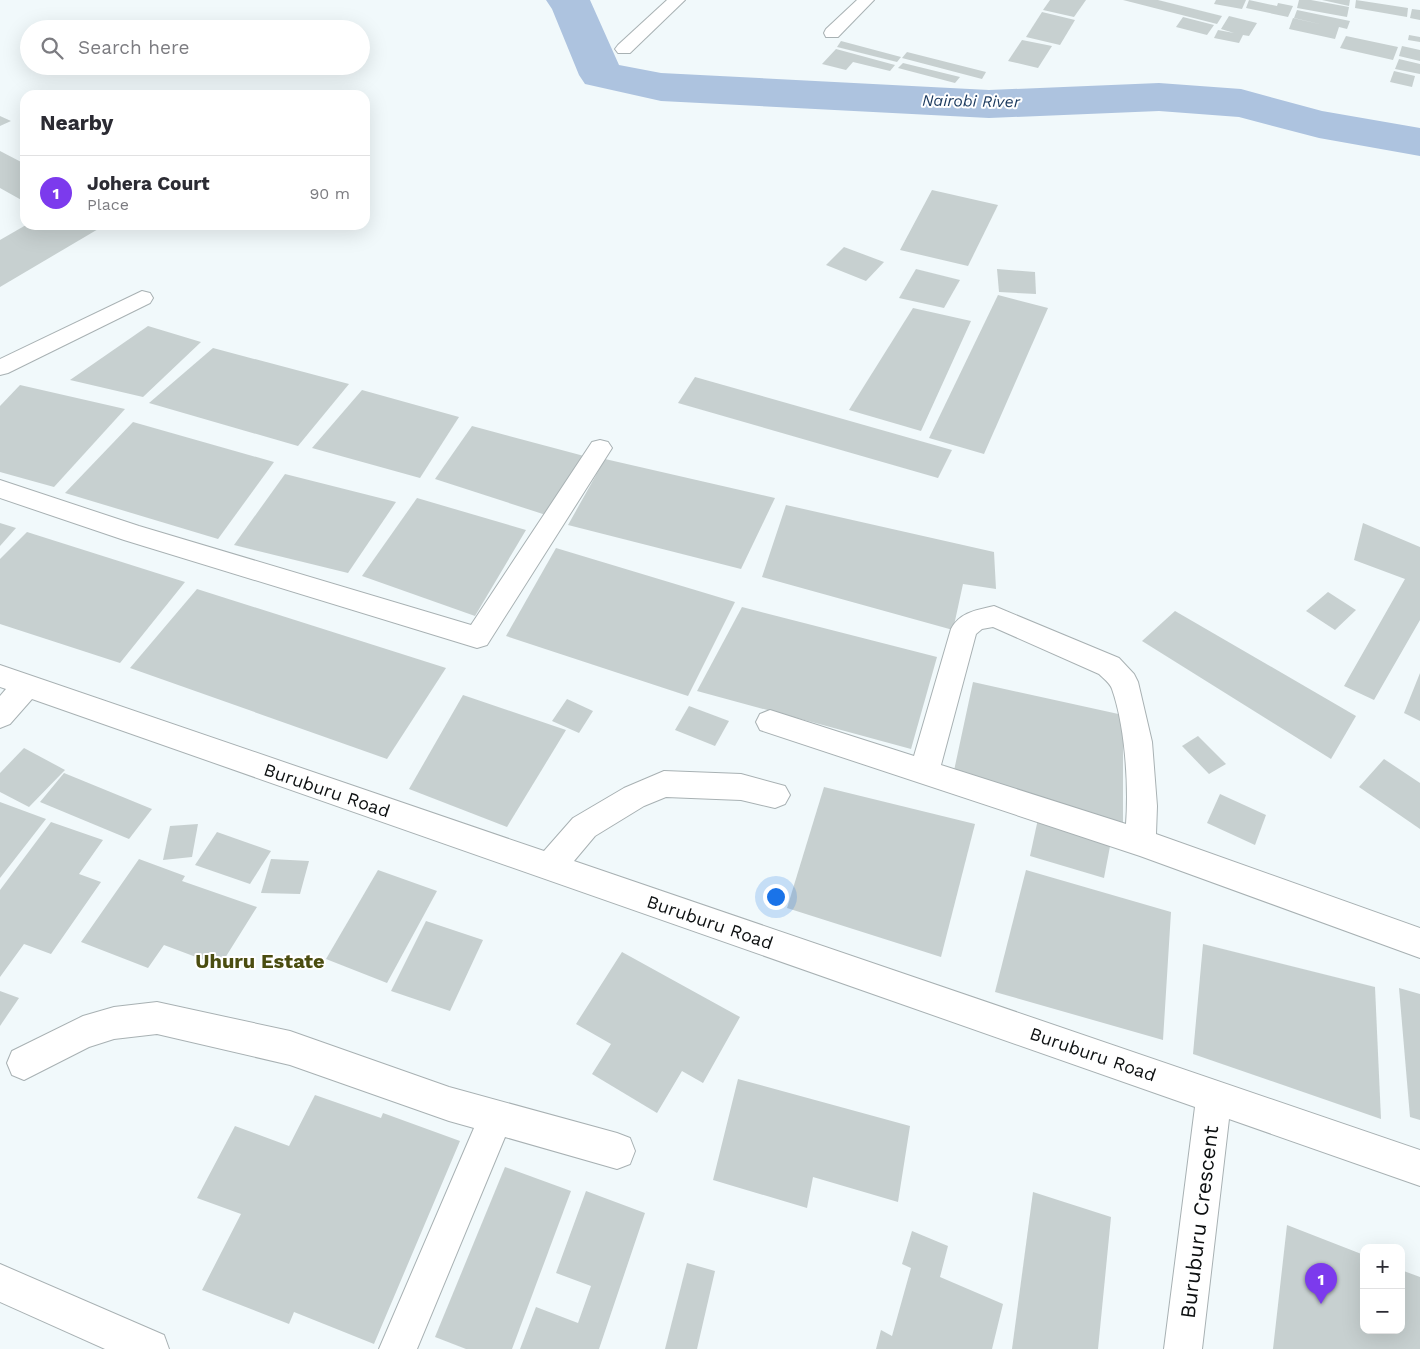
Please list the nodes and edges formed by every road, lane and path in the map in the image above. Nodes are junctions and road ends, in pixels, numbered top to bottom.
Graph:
1 (677, 0) edge
2 (866, 0) edge
3 (832, 33) dead end
4 (624, 49) dead end
5 (142, 298) dead end
6 (0, 368) edge
7 (600, 448) dead end
8 (0, 489) edge
9 (13, 681) edge
10 (0, 716) edge
11 (770, 722) dead end
12 (924, 772) junction
13 (775, 794) dead end
14 (1140, 842) junction
15 (550, 866) junction
16 (1420, 943) edge
17 (24, 1063) dead end
18 (1214, 1096) junction
19 (496, 1116) junction
20 (617, 1151) dead end
21 (1420, 1168) edge
22 (0, 1282) edge
23 (150, 1349) edge
24 (398, 1349) edge
25 (1183, 1349) edge

1 - 4 street
2 - 3 street
5 - 6 street
7 - 8 street
9 - 10 street
9 - 15 street, Buruburu Road
11 - 12 street
12 - 14 street
12 - 14 street
13 - 15 street
14 - 16 street
15 - 18 street, Buruburu Road
17 - 19 street
18 - 21 street, Buruburu Road
18 - 25 street, Buruburu Crescent
19 - 20 street
19 - 24 street
22 - 23 street

